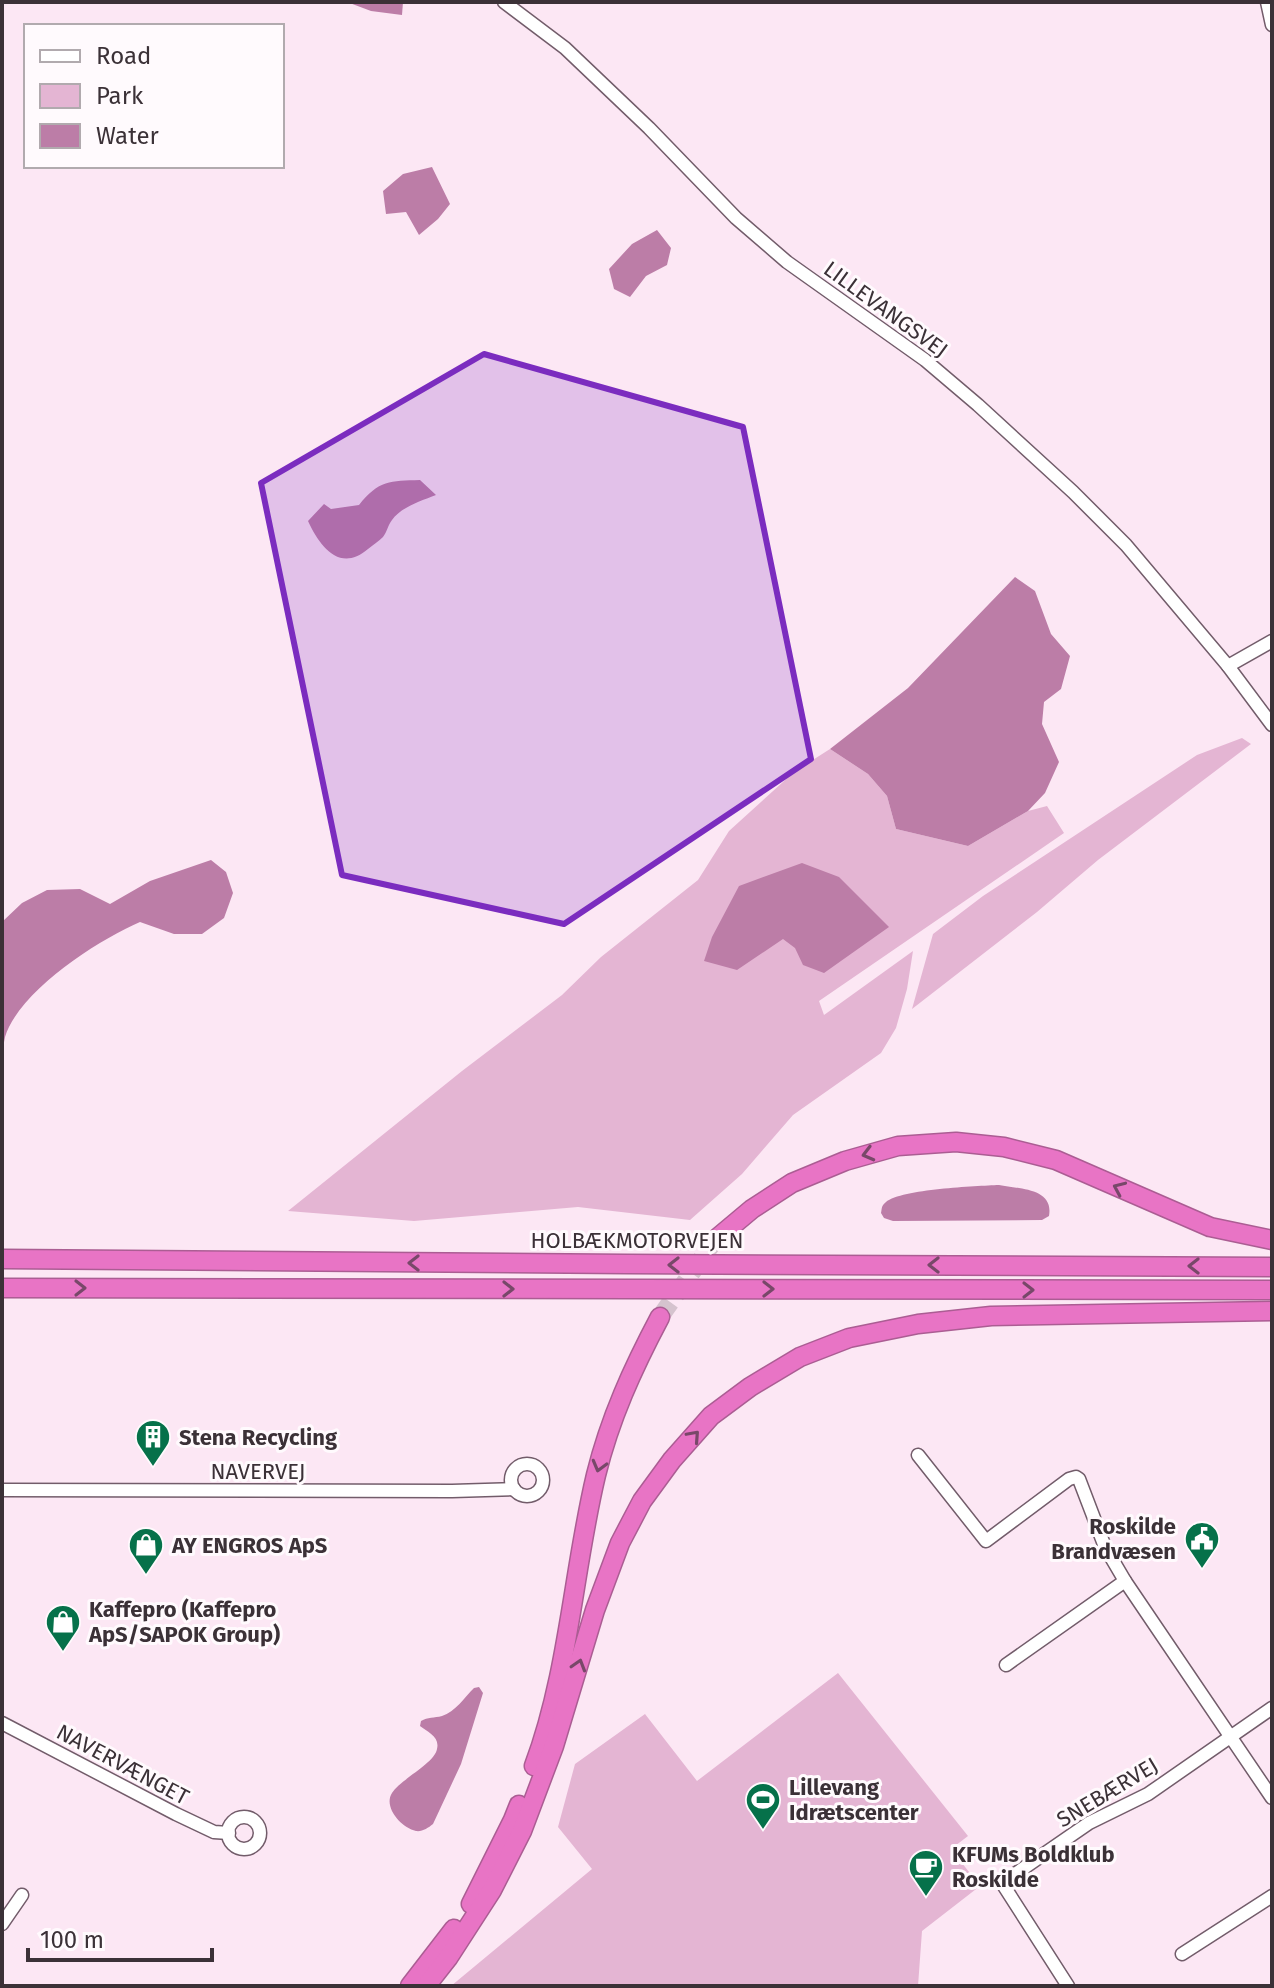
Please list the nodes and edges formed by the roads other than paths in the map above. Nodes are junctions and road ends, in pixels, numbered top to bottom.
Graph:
1 (504, 2) edge
2 (1267, 2) edge
3 (1272, 25) edge
4 (1272, 641) edge
5 (1228, 666) junction
6 (1272, 725) edge
7 (715, 1240) tunnel mouth
8 (1272, 1240) edge
9 (2, 1259) edge
10 (1272, 1267) edge
11 (2, 1288) edge
12 (1272, 1290) edge
13 (1272, 1311) edge
14 (660, 1317) tunnel mouth
15 (918, 1455) dead end
16 (514, 1489) dead end
17 (2, 1490) edge
18 (1125, 1581) junction
19 (1006, 1665) dead end
20 (1272, 1708) edge
21 (2, 1723) edge
22 (1231, 1736) junction
23 (1272, 1798) edge
24 (229, 1833) dead end
25 (22, 1895) dead end
26 (1272, 1896) edge
27 (2, 1924) edge
28 (1182, 1954) dead end
29 (410, 1986) edge
30 (426, 1986) edge
31 (1068, 1986) edge

1 - 5 street, LILLEVANGSVEJ
2 - 3 street
4 - 5 street
5 - 6 street, LILLEVANGSVEJ
8 -> 7 highway
10 -> 9 highway, HOLBÆKMOTORVEJEN
11 -> 12 highway
30 -> 13 highway
14 -> 29 highway
15 - 18 street
16 - 17 street, NAVERVEJ
18 - 19 street
18 - 22 street
20 - 22 street, SNEBÆRVEJ
21 - 24 street, NAVERVÆNGET
22 - 23 street
22 - 31 street, SNEBÆRVEJ
25 - 27 street
26 - 28 street

